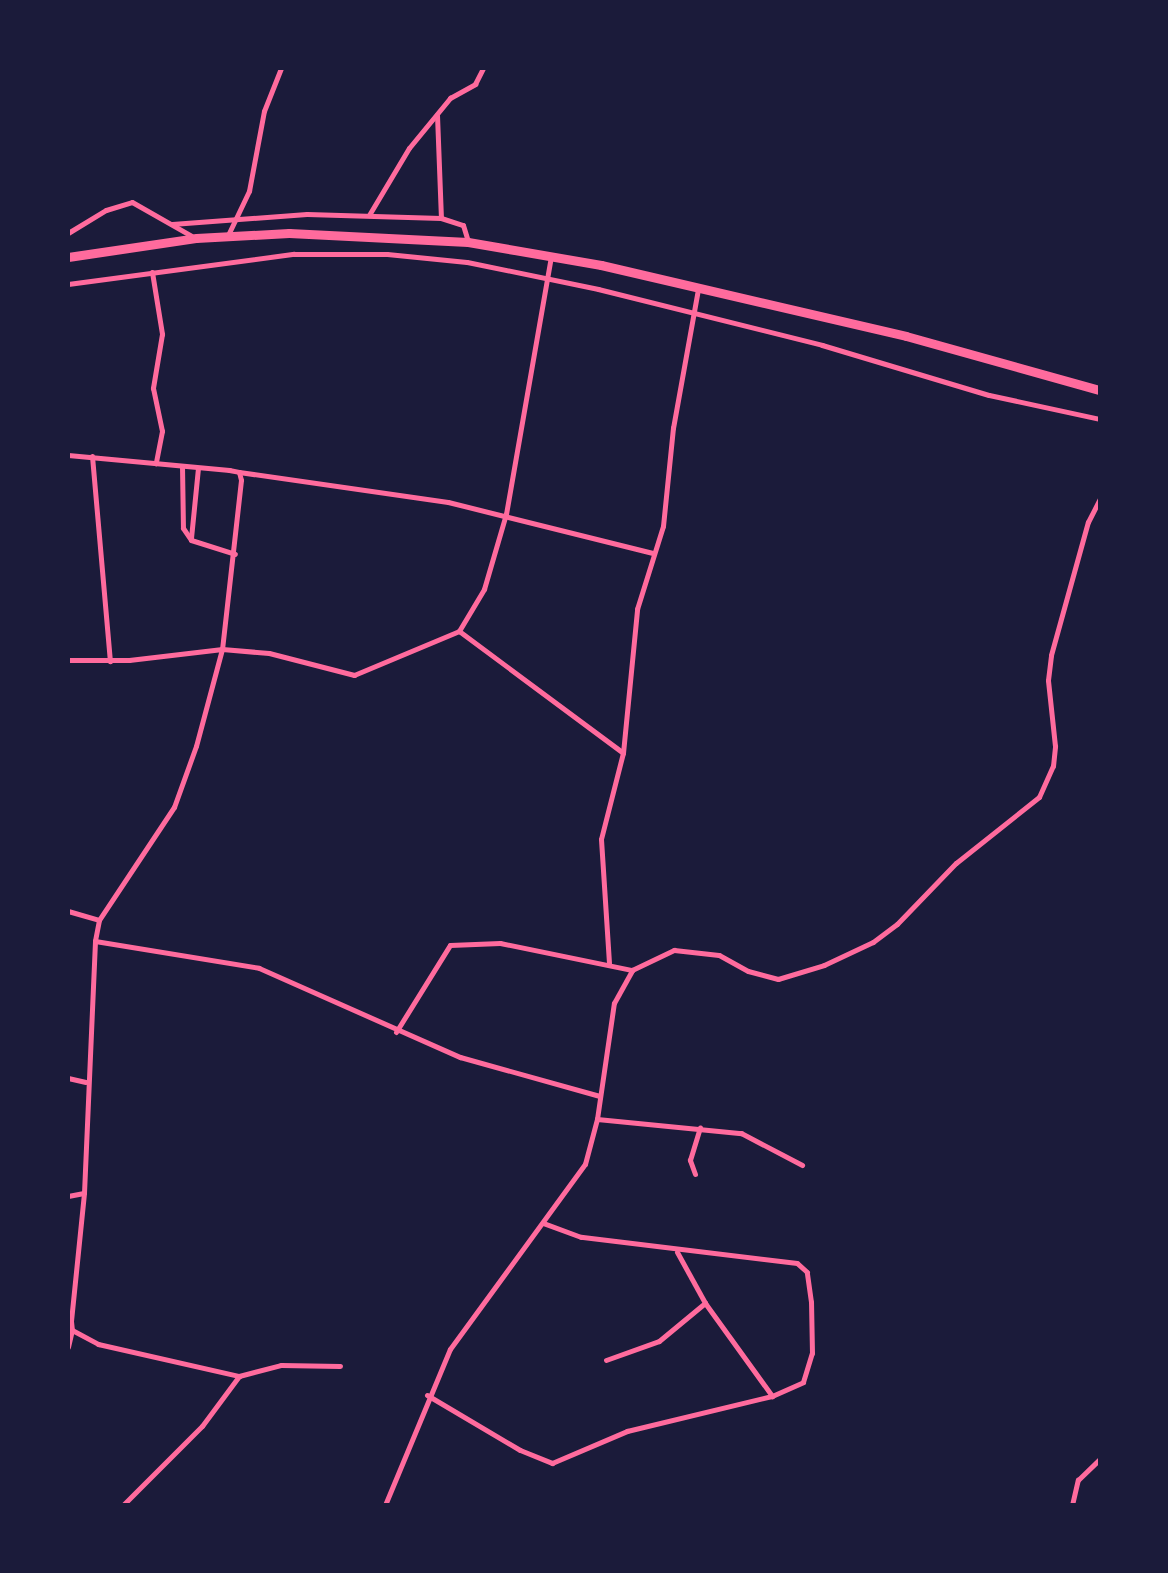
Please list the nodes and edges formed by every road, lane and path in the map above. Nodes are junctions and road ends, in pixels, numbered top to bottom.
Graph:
1 (281, 68) edge
2 (483, 68) edge
3 (437, 113) junction
4 (369, 215) junction
5 (441, 218) junction
6 (237, 220) junction
7 (172, 224) junction
8 (68, 233) edge
9 (227, 236) junction
10 (196, 238) junction
11 (468, 242) junction
12 (551, 256) junction
13 (68, 257) edge
14 (152, 272) junction
15 (547, 276) junction
16 (68, 284) edge
17 (698, 289) junction
18 (693, 315) junction
19 (1100, 390) edge
20 (1100, 419) edge
21 (68, 455) edge
22 (92, 456) junction
23 (156, 463) junction
24 (182, 466) junction
25 (198, 468) junction
26 (239, 472) junction
27 (1100, 498) edge
28 (506, 514) junction
29 (191, 540) junction
30 (653, 553) junction
31 (235, 554) junction
32 (459, 631) junction
33 (222, 649) junction
34 (68, 660) edge
35 (110, 661) junction
36 (623, 753) junction
37 (68, 911) edge
38 (99, 920) junction
39 (95, 941) junction
40 (609, 963) junction
41 (632, 970) junction
42 (396, 1032) junction
43 (68, 1078) edge
44 (87, 1082) junction
45 (600, 1096) junction
46 (597, 1119) junction
47 (700, 1128) junction
48 (802, 1165) dead end
49 (695, 1174) dead end
50 (84, 1193) junction
51 (68, 1196) edge
52 (543, 1223) junction
53 (676, 1251) junction
54 (705, 1303) junction
55 (72, 1330) junction
56 (68, 1347) edge
57 (606, 1360) dead end
58 (340, 1366) dead end
59 (239, 1376) junction
60 (427, 1395) junction
61 (772, 1396) junction
62 (1100, 1459) edge
63 (123, 1505) edge
64 (385, 1505) edge
65 (1072, 1505) edge

1 - 6 street
2 - 3 street
3 - 4 street
3 - 5 street
4 - 5 street
4 - 6 street
5 - 11 street
6 - 7 street
6 - 9 street
7 - 8 street
7 - 10 street
9 - 10 highway
9 - 11 highway
10 - 13 highway
11 - 12 highway
12 - 15 street
12 - 17 highway
14 - 15 street
14 - 16 street
14 - 23 street
15 - 18 street
15 - 28 street
17 - 18 street
17 - 19 highway
18 - 20 street
18 - 30 street
21 - 22 street
22 - 23 street
22 - 35 street
23 - 24 street
24 - 25 street
24 - 29 street
25 - 26 street
25 - 29 street
26 - 28 street
26 - 31 street
27 - 41 street
28 - 30 street
28 - 32 street
29 - 31 street
30 - 36 street
31 - 33 street
32 - 33 street
32 - 36 street
33 - 35 street
33 - 38 street
34 - 35 street
36 - 40 street
37 - 38 street
38 - 39 street
39 - 42 street
39 - 44 street
40 - 41 street
40 - 42 street
41 - 45 street
42 - 45 street
43 - 44 street
44 - 50 street
45 - 46 street
46 - 47 street
46 - 52 street
47 - 48 street
47 - 49 street
50 - 51 street
50 - 55 street
52 - 53 street
52 - 60 street
53 - 54 street
53 - 61 street
54 - 57 street
54 - 61 street
55 - 56 street
55 - 59 street
58 - 59 street
59 - 63 street
60 - 61 street
60 - 64 street
62 - 65 street

